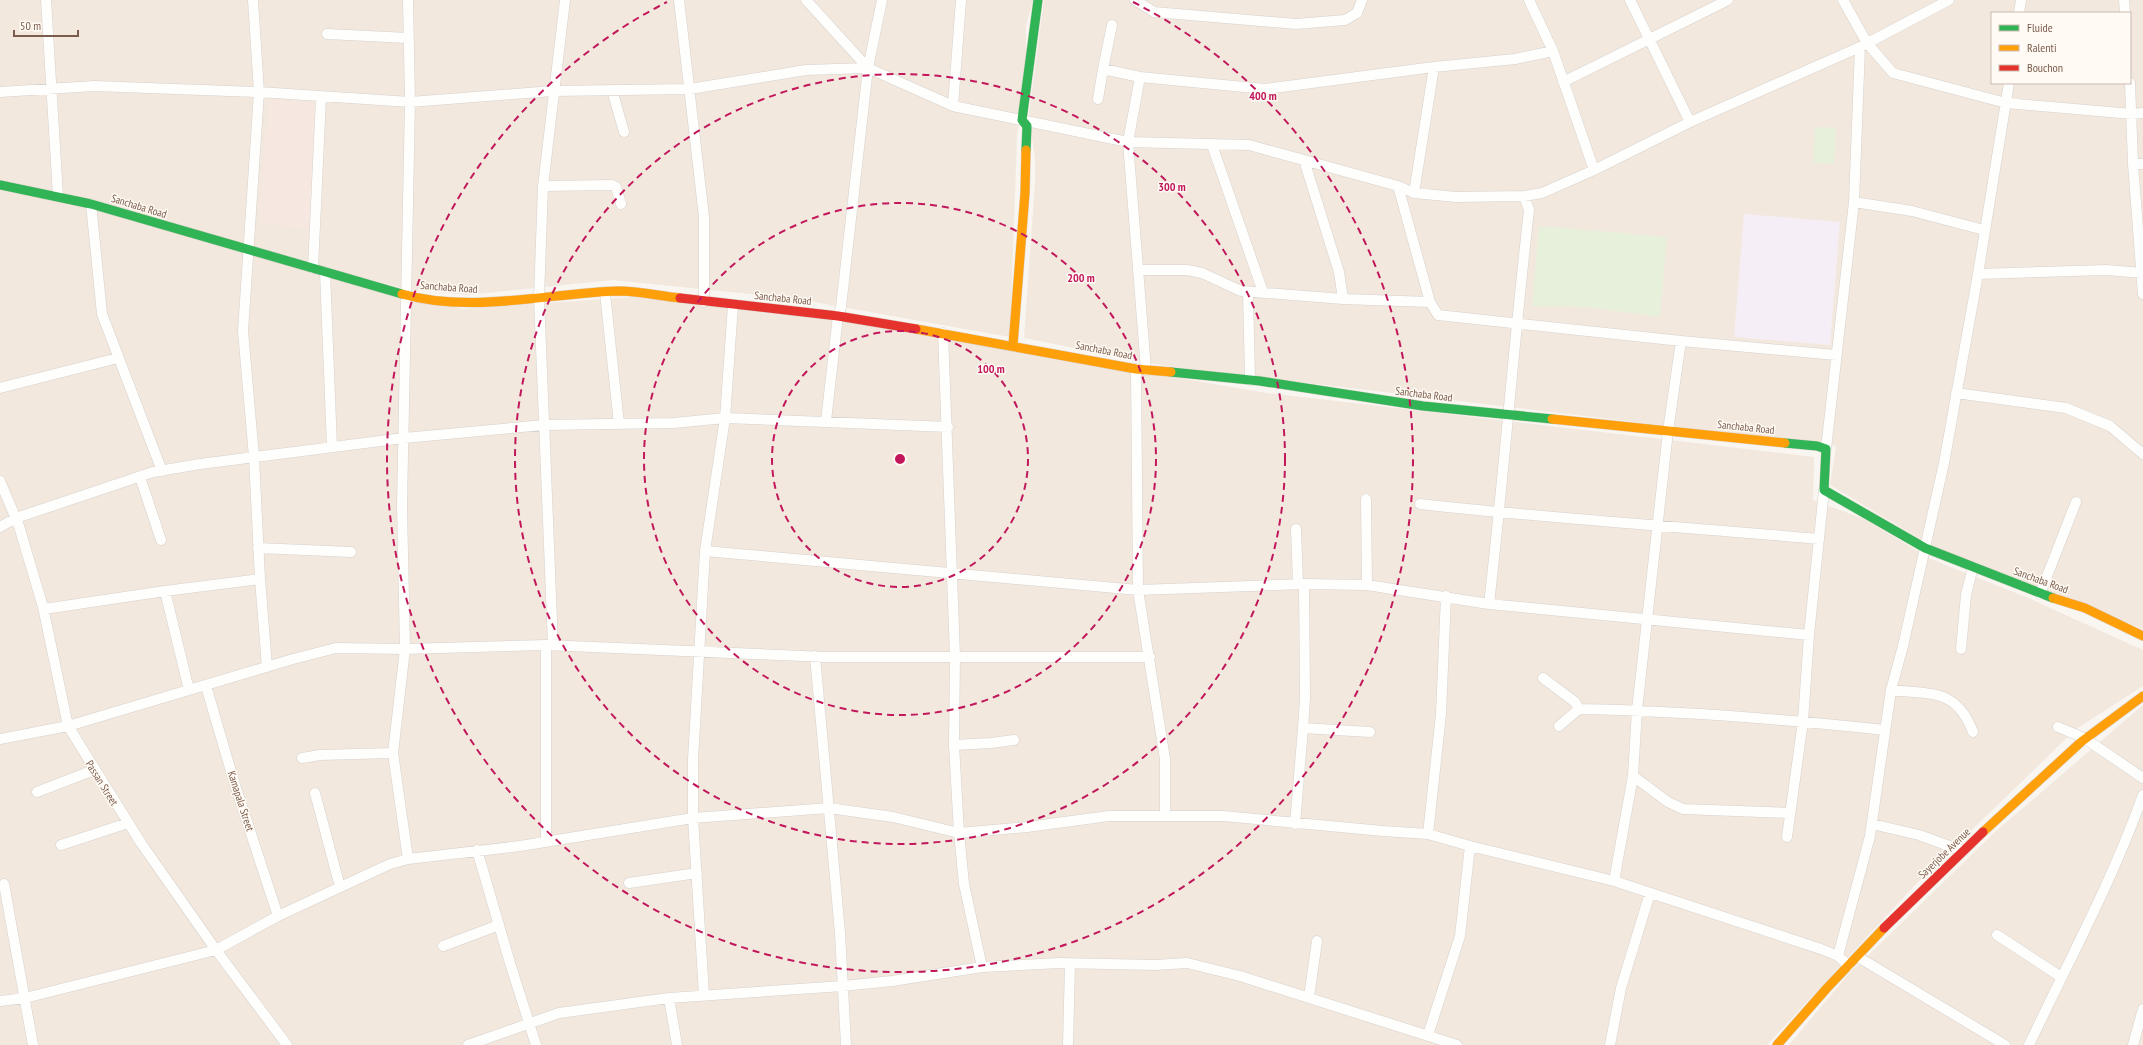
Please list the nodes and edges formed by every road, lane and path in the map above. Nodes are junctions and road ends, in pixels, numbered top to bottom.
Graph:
1 (46, 0) edge
2 (253, 0) edge
3 (408, 0) edge
4 (565, 0) edge
5 (678, 0) edge
6 (806, 0) edge
7 (882, 0) edge
8 (961, 0) edge
9 (1038, 0) edge
10 (1135, 0) edge
11 (1362, 0) edge
12 (1529, 0) edge
13 (1630, 0) edge
14 (1728, 0) edge
15 (1843, 0) edge
16 (1949, 0) edge
17 (2021, 0) edge
18 (2124, 0) edge
19 (2019, 12) edge
20 (2125, 12) edge
21 (1112, 25) dead end
22 (327, 34) dead end
23 (408, 38) junction
24 (1648, 39) junction
25 (1864, 45) junction
26 (1552, 51) junction
27 (1434, 67) junction
28 (868, 68) junction
29 (1103, 69) junction
30 (1140, 77) junction
31 (1563, 82) junction
32 (2009, 84) edge
33 (2130, 84) edge
34 (51, 88) junction
35 (690, 89) junction
36 (612, 90) junction
37 (553, 91) junction
38 (0, 92) edge
39 (259, 92) junction
40 (321, 98) junction
41 (1098, 99) dead end
42 (410, 102) junction
43 (2006, 103) junction
44 (953, 106) junction
45 (2143, 113) edge
46 (2132, 114) junction
47 (1022, 120) junction
48 (1690, 122) junction
49 (624, 132) dead end
50 (1128, 142) junction
51 (1212, 145) junction
52 (1304, 160) junction
53 (2138, 164) edge
54 (1594, 170) junction
55 (0, 185) edge
56 (543, 186) junction
57 (1398, 186) junction
58 (1414, 193) junction
59 (58, 196) junction
60 (1524, 196) junction
61 (1854, 202) junction
62 (91, 204) junction
63 (621, 204) dead end
64 (1984, 230) junction
65 (249, 250) junction
66 (313, 268) junction
67 (1138, 270) junction
68 (325, 272) junction
69 (2142, 273) edge
70 (1978, 274) junction
71 (1248, 292) junction
72 (1263, 292) junction
73 (605, 293) junction
74 (2143, 294) edge
75 (406, 295) junction
76 (539, 297) junction
77 (1343, 299) junction
78 (704, 302) junction
79 (1430, 302) junction
80 (733, 305) junction
81 (838, 316) junction
82 (1516, 324) junction
83 (943, 333) junction
84 (1681, 341) junction
85 (1013, 346) junction
86 (1836, 355) junction
87 (118, 358) junction
88 (1141, 369) junction
89 (1250, 380) junction
90 (0, 388) edge
91 (1956, 393) junction
92 (1507, 416) junction
93 (725, 418) junction
94 (826, 421) junction
95 (619, 424) junction
96 (544, 425) junction
97 (948, 427) junction
98 (1668, 431) junction
99 (404, 438) junction
100 (332, 448) junction
101 (1826, 449) junction
102 (2143, 454) edge
103 (254, 457) junction
104 (162, 471) junction
105 (140, 477) junction
106 (0, 481) edge
107 (1824, 490) junction
108 (1366, 499) dead end
109 (2076, 502) dead end
110 (1420, 504) dead end
111 (1500, 513) junction
112 (16, 518) junction
113 (1658, 524) junction
114 (0, 527) edge
115 (1296, 529) dead end
116 (1819, 539) junction
117 (161, 540) dead end
118 (258, 548) junction
119 (1925, 548) junction
120 (705, 551) junction
121 (350, 552) dead end
122 (1973, 567) junction
123 (952, 573) junction
124 (260, 579) junction
125 (1301, 584) junction
126 (1367, 585) junction
127 (1138, 590) junction
128 (165, 591) junction
129 (2040, 594) junction
130 (1446, 596) junction
131 (1489, 604) junction
132 (44, 609) junction
133 (1647, 619) junction
134 (1809, 635) junction
135 (2143, 636) edge
136 (550, 645) junction
137 (405, 649) junction
138 (1961, 649) dead end
139 (698, 651) junction
140 (815, 656) junction
141 (955, 656) junction
142 (1150, 657) junction
143 (267, 667) junction
144 (1543, 678) dead end
145 (206, 686) junction
146 (189, 690) junction
147 (1891, 690) junction
148 (2143, 696) edge
149 (1579, 709) junction
150 (1637, 710) junction
151 (1803, 721) junction
152 (68, 726) junction
153 (1559, 726) dead end
154 (2058, 727) dead end
155 (1302, 728) junction
156 (1885, 730) junction
157 (1370, 732) dead end
158 (1973, 732) dead end
159 (2084, 738) junction
160 (0, 739) edge
161 (1014, 740) dead end
162 (954, 745) junction
163 (393, 753) junction
164 (302, 758) dead end
165 (94, 770) junction
166 (1633, 776) junction
167 (2143, 778) edge
168 (37, 792) dead end
169 (315, 793) dead end
170 (2143, 795) edge
171 (829, 808) junction
172 (1790, 813) junction
173 (1165, 815) junction
174 (693, 818) junction
175 (128, 823) junction
176 (1295, 824) junction
177 (1872, 824) junction
178 (959, 833) junction
179 (1428, 834) junction
180 (1787, 837) dead end
181 (546, 841) junction
182 (61, 845) dead end
183 (1470, 846) junction
184 (477, 850) junction
185 (1962, 851) junction
186 (408, 859) junction
187 (697, 873) junction
188 (1614, 881) junction
189 (629, 883) dead end
190 (4, 884) dead end
191 (340, 887) junction
192 (1650, 893) junction
193 (499, 925) junction
194 (1997, 934) dead end
195 (237, 939) junction
196 (1316, 941) dead end
197 (443, 946) dead end
198 (216, 950) junction
199 (1838, 956) junction
200 (1858, 957) junction
201 (1070, 964) junction
202 (1849, 966) junction
203 (982, 967) junction
204 (2061, 977) junction
205 (843, 986) junction
206 (704, 995) junction
207 (25, 998) junction
208 (669, 998) junction
209 (1309, 998) junction
210 (0, 1001) edge
211 (2143, 1009) edge
212 (529, 1023) junction
213 (1428, 1035) junction
214 (1999, 1044) edge
215 (33, 1045) edge
216 (287, 1045) edge
217 (468, 1045) edge
218 (536, 1045) edge
219 (677, 1045) edge
220 (846, 1045) edge
221 (1068, 1045) edge
222 (1457, 1045) edge
223 (1610, 1045) edge
224 (1777, 1045) edge
225 (2029, 1045) edge
226 (2133, 1045) edge

1 - 34 street
2 - 39 street
3 - 23 street
4 - 37 street
5 - 35 street
6 - 28 street
7 - 28 street
8 - 44 street
9 - 47 street
10 - 11 street
12 - 26 street
13 - 24 street
14 - 24 street
15 - 25 street
16 - 25 street
17 - 19 street
18 - 20 street
21 - 29 street
22 - 23 street
23 - 42 street
24 - 31 street
24 - 48 street
25 - 43 street
25 - 48 street
25 - 61 street
26 - 27 street
26 - 31 street
27 - 30 street
27 - 58 street
28 - 35 street
28 - 44 street
28 - 81 street
29 - 30 street
29 - 41 street
30 - 50 street
31 - 54 street
32 - 43 street
33 - 46 street
34 - 38 street
34 - 39 street
34 - 59 street
35 - 36 street
35 - 78 street
36 - 37 street
36 - 49 street
37 - 42 street
37 - 56 street
39 - 40 street
39 - 65 street
40 - 42 street
40 - 66 street
42 - 75 street
43 - 46 street
43 - 64 street
44 - 47 street
45 - 46 street
46 - 53 street
47 - 50 street
47 - 85 street
48 - 54 street
50 - 51 street
50 - 67 street
51 - 52 street
51 - 72 street
52 - 57 street
52 - 77 street
53 - 69 street
54 - 60 street
55 - 59 street, Sanchaba Road
56 - 63 street
56 - 76 street
57 - 58 street
57 - 79 street
58 - 60 street
59 - 62 street, Sanchaba Road
60 - 82 street
61 - 64 street
61 - 86 street
62 - 65 street, Sanchaba Road
62 - 87 street
64 - 70 street
65 - 66 street, Sanchaba Road
65 - 103 street
66 - 68 street, Sanchaba Road
67 - 71 street
67 - 88 street
68 - 75 street, Sanchaba Road
68 - 100 street
69 - 70 street
69 - 74 street
70 - 91 street
71 - 72 street
71 - 89 street
72 - 77 street
73 - 76 street, Sanchaba Road
73 - 78 street, Sanchaba Road
73 - 95 street
75 - 76 street, Sanchaba Road
75 - 99 street
76 - 96 street
77 - 79 street
78 - 80 street, Sanchaba Road
79 - 82 street
80 - 81 street, Sanchaba Road
80 - 93 street
81 - 83 street, Sanchaba Road
81 - 94 street
82 - 84 street
82 - 92 street
83 - 85 street, Sanchaba Road
83 - 97 street
84 - 86 street
84 - 98 street
85 - 88 street, Sanchaba Road
86 - 101 street
87 - 90 street
87 - 104 street
88 - 89 street, Sanchaba Road
88 - 127 street
89 - 92 street, Sanchaba Road
91 - 102 street
91 - 119 street
92 - 98 street, Sanchaba Road
92 - 111 street
93 - 94 street
93 - 95 street
93 - 120 street
94 - 97 street
95 - 96 street
96 - 99 street
96 - 136 street
97 - 123 street
98 - 101 street, Sanchaba Road
98 - 113 street
99 - 100 street
99 - 137 street
100 - 103 street
101 - 107 street
103 - 104 street
103 - 118 street
104 - 105 street
105 - 112 street
105 - 117 street
106 - 112 street, Passan Street
107 - 116 street
107 - 119 street, Sanchaba Road
108 - 126 street
109 - 129 street
110 - 111 street
111 - 113 street
111 - 131 street
112 - 114 street
112 - 132 street, Passan Street
113 - 116 street
113 - 133 street
115 - 125 street
116 - 134 street
118 - 121 street
118 - 124 street
119 - 122 street, Sanchaba Road
119 - 147 street
120 - 123 street
120 - 139 street
122 - 129 street, Sanchaba Road
122 - 138 street
123 - 127 street
123 - 141 street
124 - 128 street
124 - 143 street
125 - 126 street
125 - 127 street
125 - 155 street
126 - 130 street
127 - 142 street
128 - 132 street
128 - 146 street
129 - 135 street, Sanchaba Road
130 - 131 street
130 - 179 street
131 - 133 street
132 - 152 street, Passan Street
133 - 134 street
133 - 150 street
134 - 151 street
136 - 137 street
136 - 139 street
136 - 181 street
137 - 143 street
137 - 163 street
139 - 140 street
139 - 174 street
140 - 141 street
140 - 171 street
141 - 142 street
141 - 162 street
142 - 173 street
143 - 145 street
144 - 149 street
145 - 146 street
145 - 195 street, Kamapala Street
146 - 152 street
147 - 156 street
147 - 158 street
148 - 159 street, Sayerjobe Avenue
149 - 150 street
149 - 153 street
150 - 151 street
150 - 166 street
151 - 156 street
151 - 172 street
152 - 160 street
152 - 165 street, Passan Street
154 - 159 street
155 - 157 street
155 - 176 street
156 - 177 street
159 - 167 street
159 - 185 street, Sayerjobe Avenue
161 - 162 street
162 - 178 street
163 - 164 street
163 - 186 street
165 - 168 street
165 - 175 street, Passan Street
166 - 172 street
166 - 188 street
169 - 191 street
170 - 204 street
171 - 174 street
171 - 178 street
171 - 205 street
172 - 180 street
173 - 176 street
173 - 178 street
174 - 181 street
174 - 187 street
175 - 182 street
175 - 198 street, Passan Street
176 - 179 street
177 - 185 street
177 - 199 street
178 - 203 street
179 - 183 street
181 - 184 street
183 - 188 street
183 - 213 street
184 - 186 street
184 - 193 street
185 - 200 street, Sayerjobe Avenue
186 - 191 street
187 - 189 street
187 - 206 street
188 - 192 street
190 - 207 street
191 - 195 street
192 - 199 street
192 - 223 street
193 - 197 street
193 - 212 street
194 - 204 street
195 - 198 street
196 - 209 street
198 - 207 street
198 - 216 street, Passan Street
199 - 202 street
200 - 202 street, Sayerjobe Avenue
200 - 214 street
201 - 203 street
201 - 209 street
201 - 221 street
202 - 224 street, Sayerjobe Avenue
203 - 205 street
204 - 225 street
205 - 206 street
205 - 220 street
206 - 208 street
207 - 210 street
207 - 215 street
208 - 212 street
208 - 219 street
209 - 213 street
211 - 226 street
212 - 217 street
212 - 218 street
213 - 222 street

